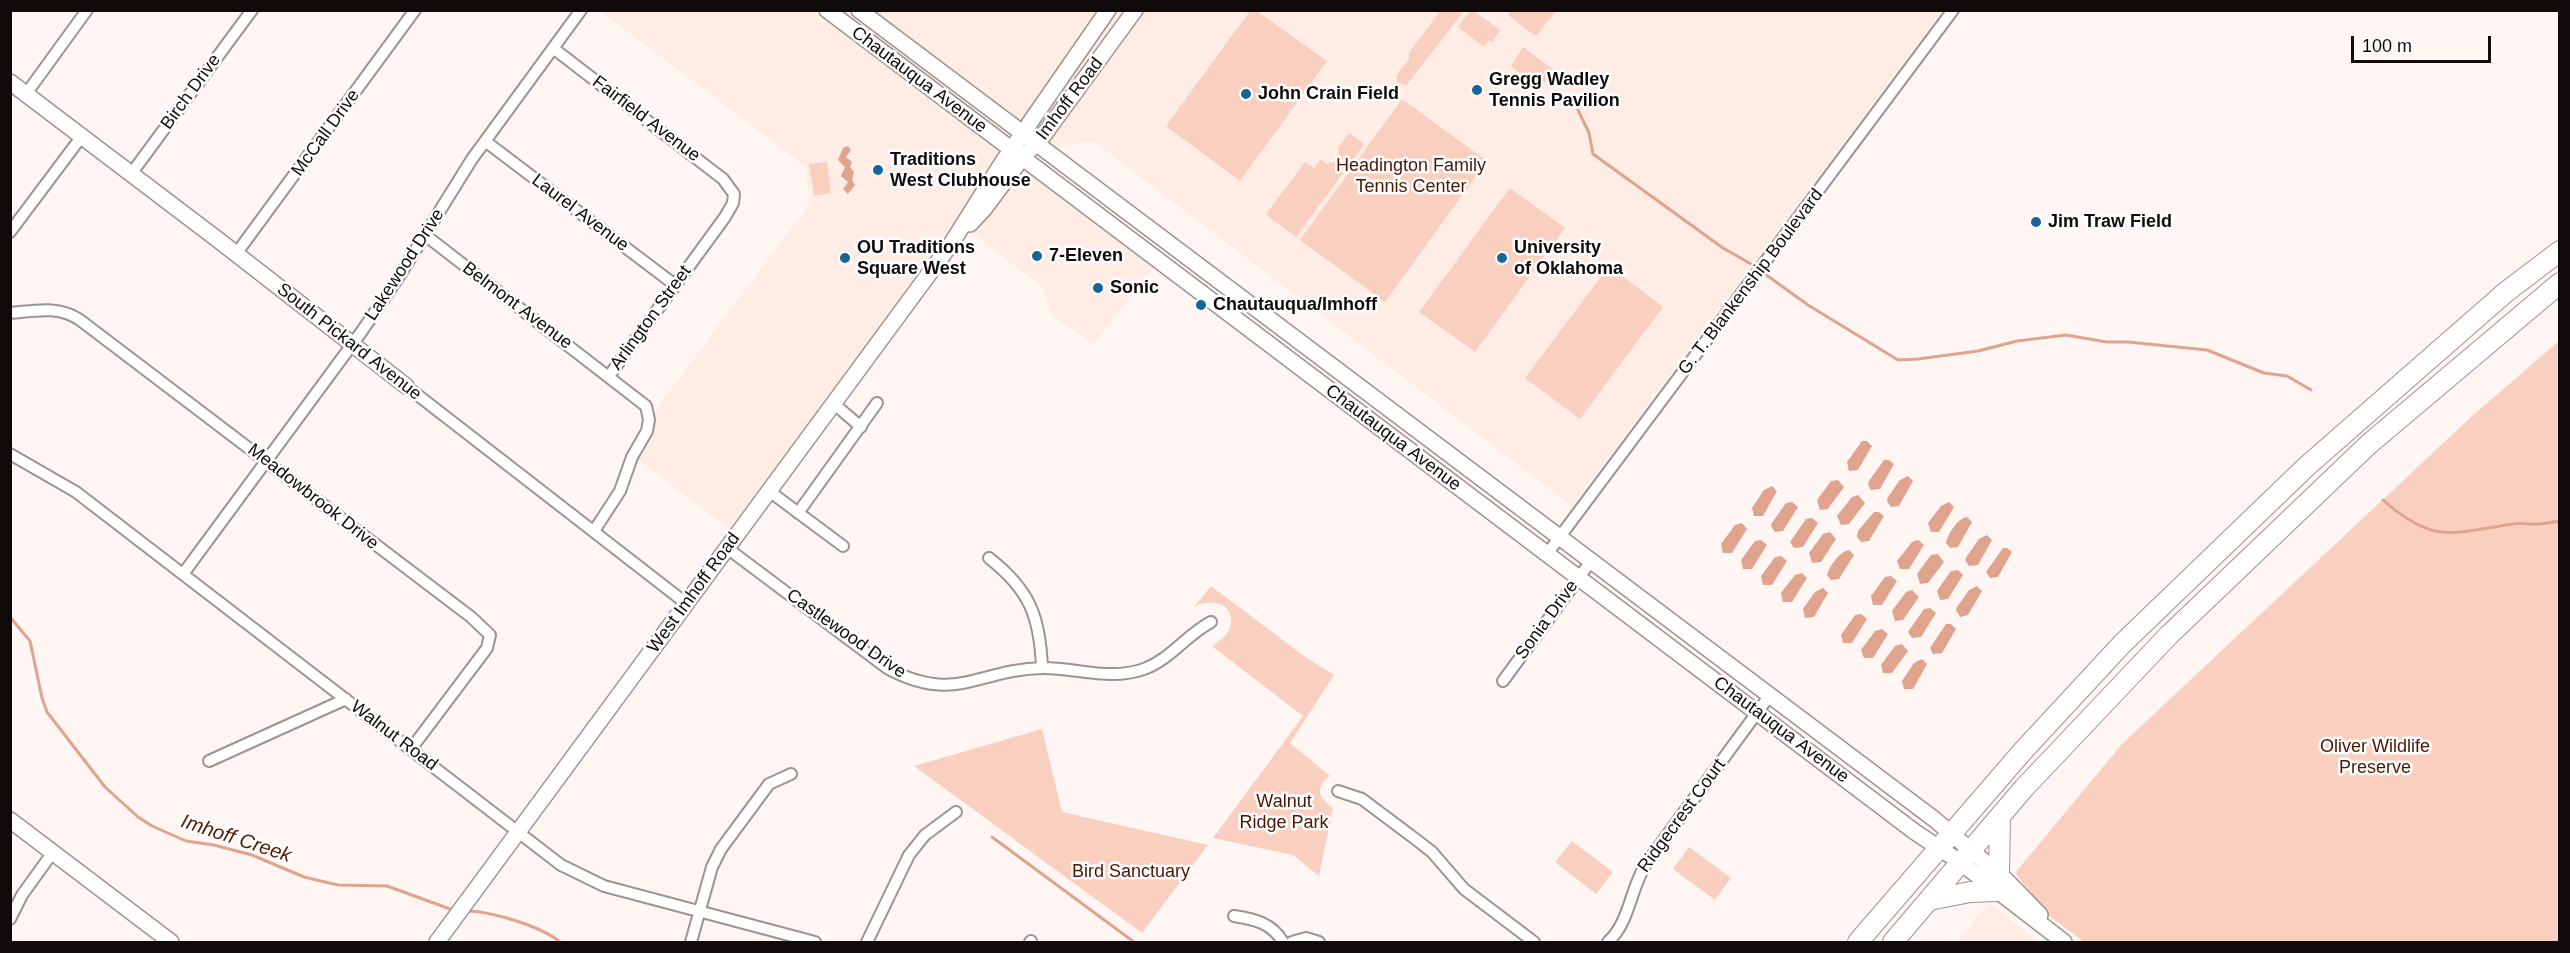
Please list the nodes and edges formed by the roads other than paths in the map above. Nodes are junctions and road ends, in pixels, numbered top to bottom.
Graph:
1 (87, 10) edge
2 (252, 10) edge
3 (415, 10) edge
4 (581, 10) edge
5 (827, 10) edge
6 (859, 10) edge
7 (1108, 10) edge
8 (1135, 10) edge
9 (1953, 10) edge
10 (553, 48) junction
11 (10, 82) edge
12 (26, 94) junction
13 (1022, 134) junction
14 (82, 136) junction
15 (486, 141) junction
16 (1036, 144) junction
17 (1016, 154) junction
18 (131, 174) junction
19 (734, 194) joint
20 (10, 232) edge
21 (425, 235) junction
22 (951, 244) joint
23 (2559, 251) edge
24 (236, 254) junction
25 (2559, 283) edge
26 (675, 285) junction
27 (10, 313) edge
28 (352, 345) junction
29 (609, 376) junction
30 (406, 386) joint
31 (833, 403) junction
32 (878, 403) dead end
33 (861, 427) junction
34 (10, 454) edge
35 (267, 461) junction
36 (769, 491) junction
37 (798, 513) junction
38 (594, 531) junction
39 (1560, 537) junction
40 (843, 546) dead end
41 (727, 548) junction
42 (1547, 554) junction
43 (989, 558) dead end
44 (1591, 561) junction
45 (183, 574) junction
46 (1578, 577) junction
47 (687, 604) junction
48 (1211, 622) dead end
49 (1042, 668) junction
50 (1503, 681) dead end
51 (1770, 695) junction
52 (346, 699) junction
53 (1757, 712) junction
54 (411, 749) junction
55 (209, 761) dead end
56 (791, 774) dead end
57 (1338, 791) dead end
58 (956, 812) dead end
59 (2000, 816) junction
60 (10, 820) edge
61 (520, 832) junction
62 (1944, 841) junction
63 (53, 852) junction
64 (1965, 857) junction
65 (1998, 883) junction
66 (1929, 900) junction
67 (698, 912) junction
68 (1234, 916) dead end
69 (10, 920) edge
70 (171, 942) edge
71 (437, 942) edge
72 (691, 942) edge
73 (815, 942) edge
74 (867, 942) edge
75 (1282, 942) edge
76 (1292, 942) edge
77 (1319, 942) edge
78 (1534, 942) edge
79 (1608, 942) edge
80 (1858, 942) edge
81 (1893, 942) edge
82 (2065, 942) edge

1 - 12 street
2 - 18 street, Birch Drive
3 - 24 street, McCall Drive
4 - 10 street, Lakewood Drive
5 - 17 main road, Chautauqua Avenue
6 - 13 main road, Chautauqua Avenue
7 - 13 main road, Imhoff Road
8 - 16 main road, Imhoff Road
9 - 39 street, G. T. Blankenship Boulevard
10 - 15 street, Lakewood Drive
10 - 19 street, Fairfield Avenue
11 - 12 main road, South Pickard Avenue
12 - 14 main road, South Pickard Avenue
13 - 16 main road, Chautauqua Avenue
13 - 17 main road, Imhoff Road
14 - 18 main road, South Pickard Avenue
14 - 20 street
15 - 21 street, Lakewood Drive
15 - 26 street, Laurel Avenue
16 - 17 main road, Imhoff Road
16 - 39 main road, Chautauqua Avenue
17 - 22 main road, Imhoff Road
17 - 42 main road, Chautauqua Avenue
18 - 24 main road, South Pickard Avenue
19 - 26 street, Arlington Street
21 - 28 street, Lakewood Drive
21 - 29 street, Belmont Avenue
22 - 31 main road, West Imhoff Road
23 - 62 highway
24 - 28 main road, South Pickard Avenue
25 - 59 highway
26 - 29 street, Arlington Street
27 - 35 street, Meadowbrook Drive
28 - 30 main road, South Pickard Avenue
28 - 35 street, Lakewood Drive
29 - 38 street, Arlington Street
30 - 38 street, South Pickard Avenue
31 - 33 street
31 - 36 main road, West Imhoff Road
32 - 33 street
33 - 37 street
34 - 45 street, Walnut Road
35 - 45 street, Lakewood Drive
35 - 54 street, Meadowbrook Drive
36 - 37 street
36 - 41 main road, West Imhoff Road
37 - 40 street
38 - 47 street, South Pickard Avenue
39 - 42 street, G. T. Blankenship Boulevard
39 - 44 main road, Chautauqua Avenue
41 - 47 main road, West Imhoff Road
41 - 49 street, Castlewood Drive
42 - 46 main road, Chautauqua Avenue
43 - 49 street
44 - 46 street, Sonia Drive
44 - 51 main road, Chautauqua Avenue
45 - 52 street, Walnut Road
46 - 50 street, Sonia Drive
46 - 53 main road, Chautauqua Avenue
47 - 61 main road, West Imhoff Road
48 - 49 street, Castlewood Drive
51 - 53 street, Ridgecrest Court
51 - 62 main road, Chautauqua Avenue
52 - 54 street, Walnut Road
52 - 55 street
53 - 62 main road, Chautauqua Avenue
53 - 79 street, Ridgecrest Court
54 - 61 street, Walnut Road
56 - 67 street
57 - 78 street
58 - 74 street
59 - 64 highway
59 - 65 highway
60 - 63 main road
61 - 67 street, Walnut Road
61 - 71 main road, West Imhoff Road
62 - 64 main road, Chautauqua Avenue
62 - 80 highway
63 - 69 street
63 - 70 main road
64 - 65 main road, Chautauqua Avenue
64 - 66 highway
65 - 66 highway
65 - 82 main road, Chautauqua Avenue
66 - 81 highway
67 - 72 street
67 - 73 street, Walnut Road
68 - 75 street
76 - 77 street

